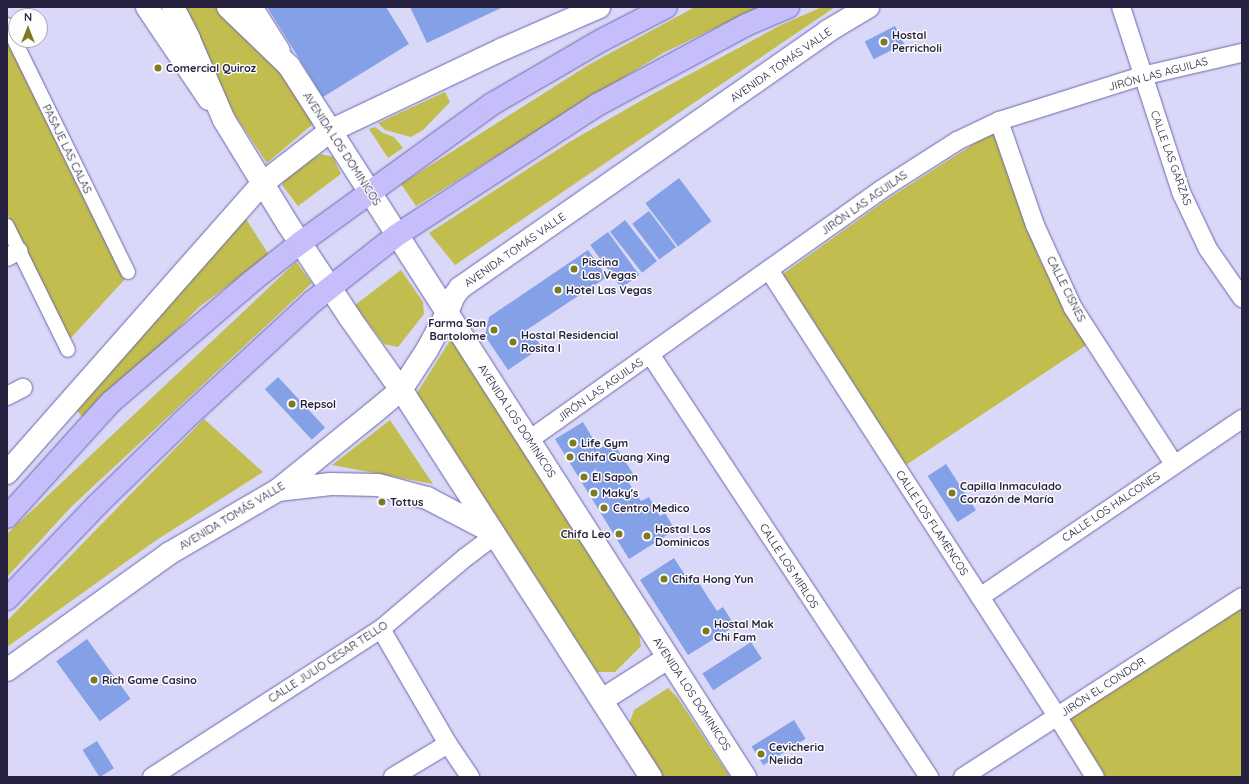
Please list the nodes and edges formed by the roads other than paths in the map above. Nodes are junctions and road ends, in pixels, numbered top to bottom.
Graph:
1 (147, 7) edge
2 (173, 7) edge
3 (228, 7) edge
4 (251, 7) edge
5 (599, 7) edge
6 (666, 7) edge
7 (788, 7) edge
8 (868, 7) edge
9 (1121, 7) edge
10 (7, 25) edge
11 (1242, 53) edge
12 (289, 66) junction
13 (1142, 76) junction
14 (224, 120) junction
15 (999, 121) junction
16 (330, 131) junction
17 (263, 183) junction
18 (370, 193) junction
19 (7, 226) edge
20 (397, 235) junction
21 (300, 243) junction
22 (13, 254) edge
23 (768, 270) junction
24 (128, 272) dead end
25 (330, 288) junction
26 (1242, 298) edge
27 (447, 313) junction
28 (68, 350) dead end
29 (650, 354) junction
30 (401, 390) junction
31 (1242, 419) edge
32 (529, 440) junction
33 (1174, 464) junction
34 (7, 473) edge
35 (278, 490) junction
36 (7, 516) edge
37 (495, 534) junction
38 (980, 597) junction
39 (1242, 597) edge
40 (7, 599) edge
41 (381, 629) junction
42 (668, 658) junction
43 (7, 670) edge
44 (602, 700) junction
45 (1057, 716) junction
46 (448, 744) junction
47 (152, 777) edge
48 (393, 777) edge
49 (470, 777) edge
50 (651, 777) edge
51 (745, 777) edge
52 (929, 777) edge
53 (964, 777) edge
54 (1095, 777) edge

1 - 14 main road
2 - 14 main road
3 - 12 main road, AVENIDA LOS DOMINICOS
4 - 12 main road, AVENIDA LOS DOMINICOS
5 - 16 main road
6 - 18 main road
7 - 20 main road
8 - 27 main road, AVENIDA TOMÁS VALLE
9 - 13 street, CALLE LAS GARZAS
10 - 24 street, PASAJE LAS CALAS
11 - 13 street, JIRÓN LAS AGUILAS
12 - 16 main road, AVENIDA LOS DOMINICOS
13 - 15 street, JIRÓN LAS AGUILAS
13 - 26 street, CALLE LAS GARZAS
14 - 17 main road
15 - 23 street, JIRÓN LAS AGUILAS
15 - 33 street, CALLE CISNES
16 - 17 main road
16 - 18 main road, AVENIDA LOS DOMINICOS
17 - 21 main road
17 - 34 main road
18 - 20 main road, AVENIDA LOS DOMINICOS
18 - 21 main road
19 - 22 street
20 - 25 main road
20 - 27 main road, AVENIDA LOS DOMINICOS
21 - 25 main road
21 - 36 main road
22 - 28 street
23 - 29 street, JIRÓN LAS AGUILAS
23 - 38 street, CALLE LOS FLAMENCOS
25 - 30 main road
25 - 40 main road
27 - 30 main road, AVENIDA TOMÁS VALLE
27 - 32 main road, AVENIDA LOS DOMINICOS
29 - 32 street, JIRÓN LAS AGUILAS
29 - 52 street, CALLE LOS MIRLOS
30 - 35 main road, AVENIDA TOMÁS VALLE
30 - 37 main road
31 - 33 street, CALLE LOS HALCONES
32 - 42 main road, AVENIDA LOS DOMINICOS
33 - 38 street, CALLE LOS HALCONES
35 - 37 main road
35 - 43 main road, AVENIDA TOMÁS VALLE
37 - 41 street, CALLE JULIO CESAR TELLO
37 - 44 main road
38 - 45 street, CALLE LOS FLAMENCOS
39 - 45 street, JIRÓN EL CONDOR
41 - 46 street
41 - 47 street, CALLE JULIO CESAR TELLO
42 - 44 main road
42 - 51 main road, AVENIDA LOS DOMINICOS
44 - 50 main road
45 - 53 street, JIRÓN EL CONDOR
45 - 54 street, CALLE LOS FLAMENCOS
46 - 48 street
46 - 49 street

